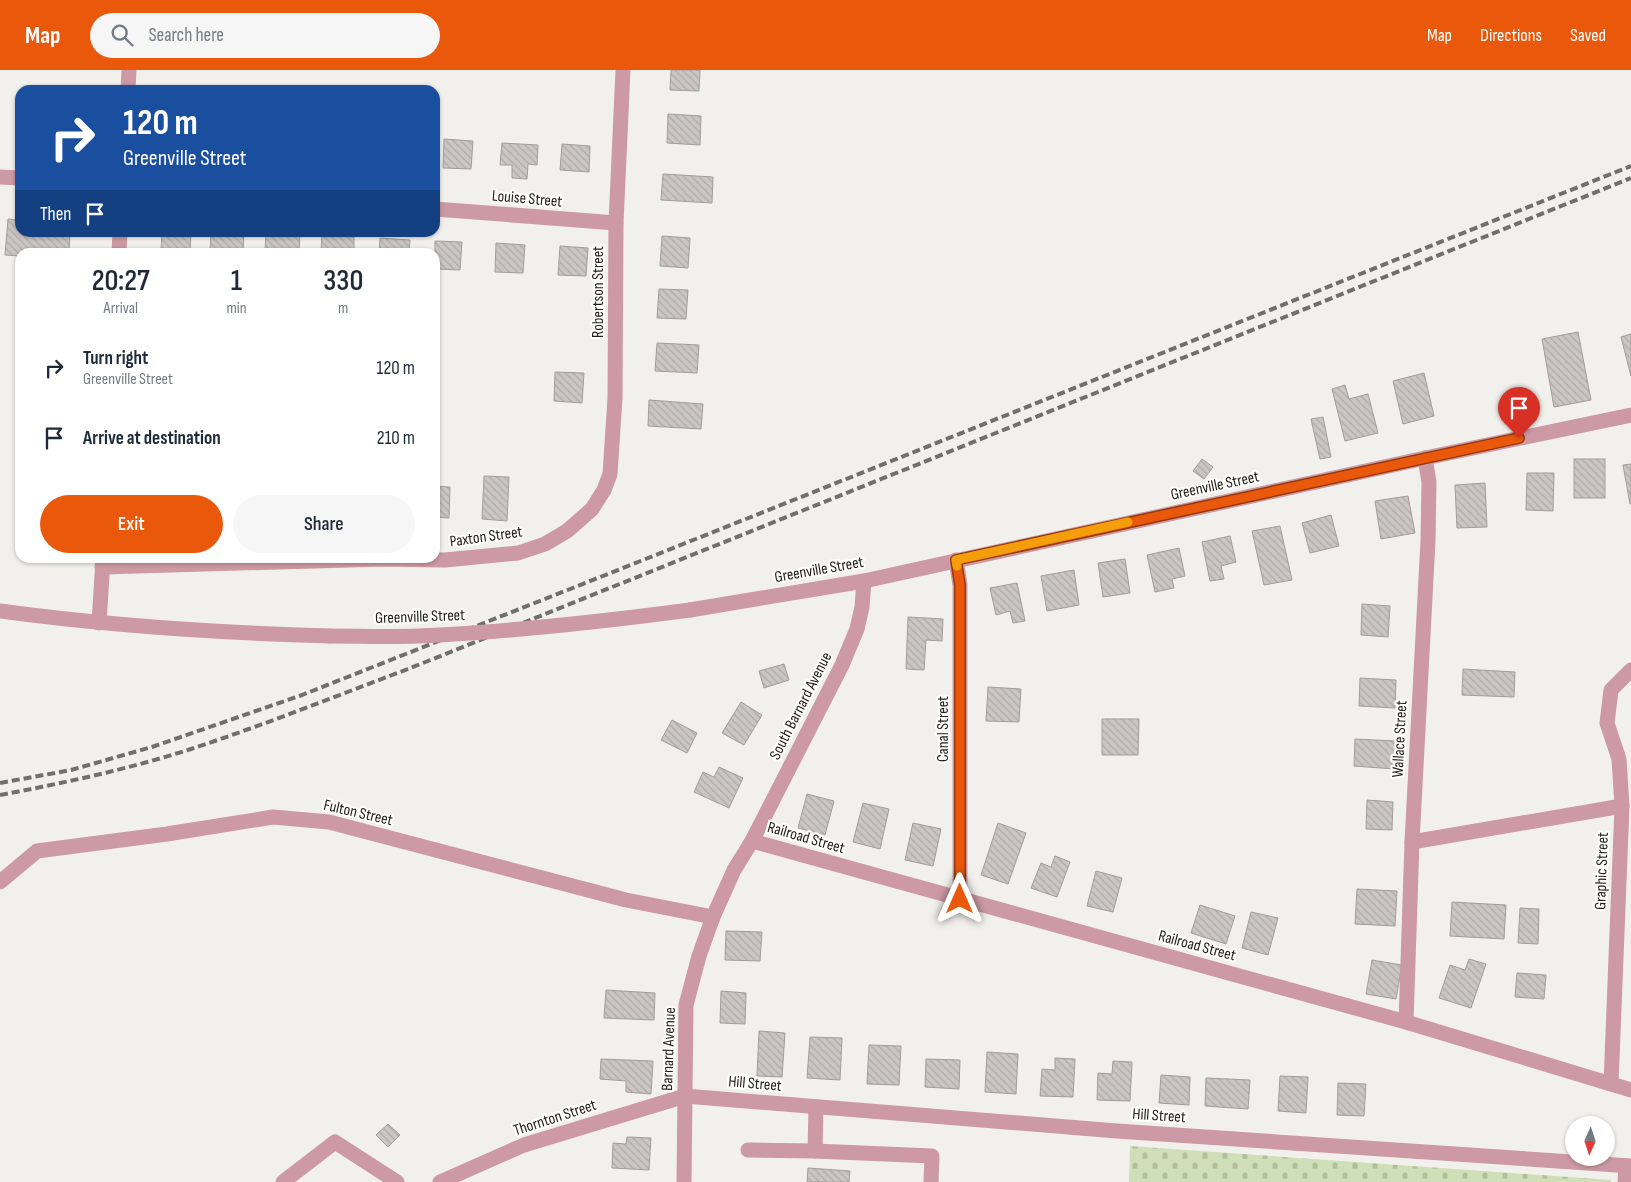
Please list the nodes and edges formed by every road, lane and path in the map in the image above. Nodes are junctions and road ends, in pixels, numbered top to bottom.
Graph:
1 (129, 70) edge
2 (624, 70) edge
3 (128, 85) edge
4 (0, 177) edge
5 (15, 178) edge
6 (440, 209) edge
7 (616, 224) junction
8 (1631, 415) edge
9 (1425, 458) junction
10 (592, 509) joint
11 (440, 560) edge
12 (956, 560) junction
13 (103, 563) edge
14 (864, 581) junction
15 (0, 611) edge
16 (99, 622) junction
17 (1631, 670) edge
18 (1622, 806) junction
19 (752, 841) junction
20 (1412, 842) junction
21 (0, 882) edge
22 (960, 899) junction
23 (713, 917) junction
24 (1406, 1022) junction
25 (1611, 1084) junction
26 (1631, 1090) edge
27 (685, 1096) junction
28 (816, 1107) junction
29 (748, 1150) dead end
30 (815, 1151) junction
31 (1628, 1166) edge
32 (284, 1182) edge
33 (397, 1182) edge
34 (440, 1182) edge
35 (684, 1182) edge
36 (931, 1182) edge
37 (1625, 1182) edge

1 - 3 street
2 - 7 street, Robertson Street
4 - 5 street
6 - 7 street, Louise Street
7 - 10 street, Robertson Street
8 - 9 street, Greenville Street
9 - 12 street, Greenville Street
9 - 20 street, Wallace Street
10 - 11 street, Paxton Street
12 - 14 street, Greenville Street
12 - 22 street, Canal Street
13 - 16 street
14 - 16 street, Greenville Street, bridge
14 - 19 street, South Barnard Avenue
15 - 16 street, Greenville Street
17 - 18 street, Graphic Street
18 - 20 street
18 - 25 street, Graphic Street
19 - 22 street, Railroad Street
19 - 23 street, Barnard Avenue
20 - 24 street, Wallace Street
21 - 23 street, Fulton Street
22 - 24 street, Railroad Street
23 - 27 street, Barnard Avenue
24 - 25 street, Railroad Street
25 - 26 street, Railroad Street
27 - 28 street, Hill Street
27 - 34 street, Thornton Street
27 - 35 street, Barnard Avenue
28 - 30 street
28 - 31 street, Hill Street
29 - 30 street
30 - 36 street
31 - 37 street
32 - 33 street

